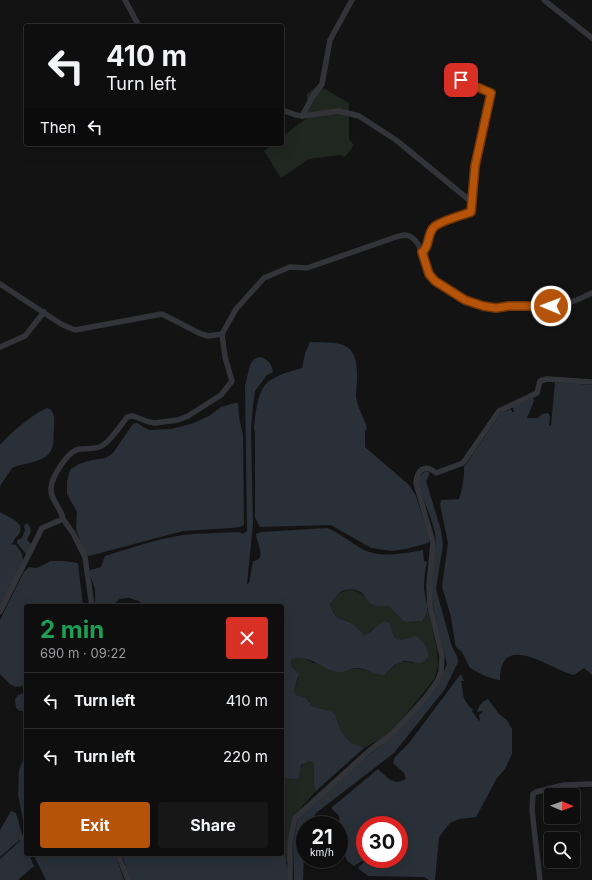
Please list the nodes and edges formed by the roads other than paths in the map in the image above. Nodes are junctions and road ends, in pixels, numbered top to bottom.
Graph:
1 (125, 0) edge
2 (352, 0) edge
3 (544, 0) edge
4 (138, 24) edge
5 (592, 38) edge
6 (461, 80) dead end
7 (284, 111) edge
8 (302, 116) junction
9 (472, 203) junction
10 (422, 252) junction
11 (0, 284) edge
12 (592, 293) edge
13 (44, 312) junction
14 (222, 334) junction
15 (0, 347) edge
16 (592, 382) edge
17 (63, 519) junction
18 (92, 604) edge
19 (0, 612) edge
20 (592, 784) edge
21 (119, 856) edge
22 (128, 880) edge
23 (290, 880) edge
24 (540, 880) edge

1 - 4 street
2 - 8 street
3 - 5 street
6 - 9 street
7 - 8 street
8 - 9 street
9 - 10 street
10 - 12 street
10 - 14 street
11 - 13 street
13 - 14 street
13 - 15 street
14 - 17 street
16 - 23 street
17 - 18 street
17 - 19 street
20 - 24 street
21 - 22 street

